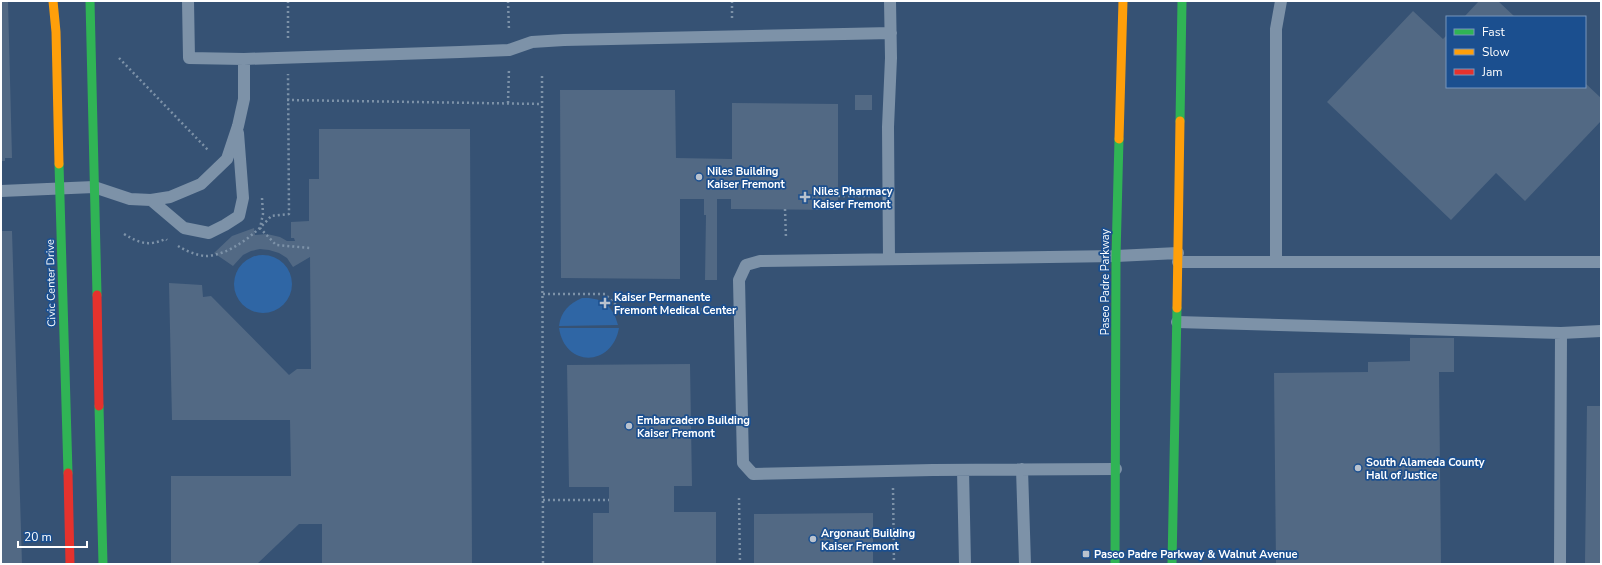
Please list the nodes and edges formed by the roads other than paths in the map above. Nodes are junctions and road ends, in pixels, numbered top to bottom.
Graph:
1 (53, 1) edge
2 (90, 1) edge
3 (188, 1) edge
4 (890, 1) edge
5 (1123, 1) edge
6 (1182, 1) edge
7 (1281, 1) edge
8 (891, 33) junction
9 (244, 59) junction
10 (238, 126) junction
11 (94, 187) junction
12 (60, 188) junction
13 (1, 191) edge
14 (151, 200) junction
15 (1116, 256) junction
16 (1178, 258) junction
17 (889, 259) junction
18 (1276, 262) junction
19 (1601, 262) edge
20 (1177, 322) junction
21 (1601, 331) edge
22 (1561, 333) junction
23 (1022, 469) junction
24 (1116, 469) junction
25 (963, 470) junction
26 (70, 564) edge
27 (103, 564) edge
28 (965, 564) edge
29 (1025, 564) edge
30 (1115, 564) edge
31 (1172, 564) edge
32 (1560, 564) edge

1 - 12 main road, Civic Center Drive
2 - 11 main road
3 - 9 lane
4 - 8 lane
5 - 15 main road, Paseo Padre Parkway
6 - 16 main road
7 - 18 lane
8 - 9 lane
8 - 17 lane
9 - 10 lane
10 - 14 lane
10 - 14 lane
11 - 12 lane
11 - 14 lane
11 - 27 main road
12 - 13 lane
12 - 26 main road, Civic Center Drive
15 - 16 lane
15 - 17 lane
15 - 24 main road, Paseo Padre Parkway
16 - 18 lane
16 - 20 main road
17 - 25 lane
18 - 19 lane
20 - 22 lane
20 - 31 main road
21 - 22 lane
22 - 32 lane
23 - 24 lane
23 - 25 lane
23 - 29 lane
24 - 30 main road, Paseo Padre Parkway
25 - 28 lane

